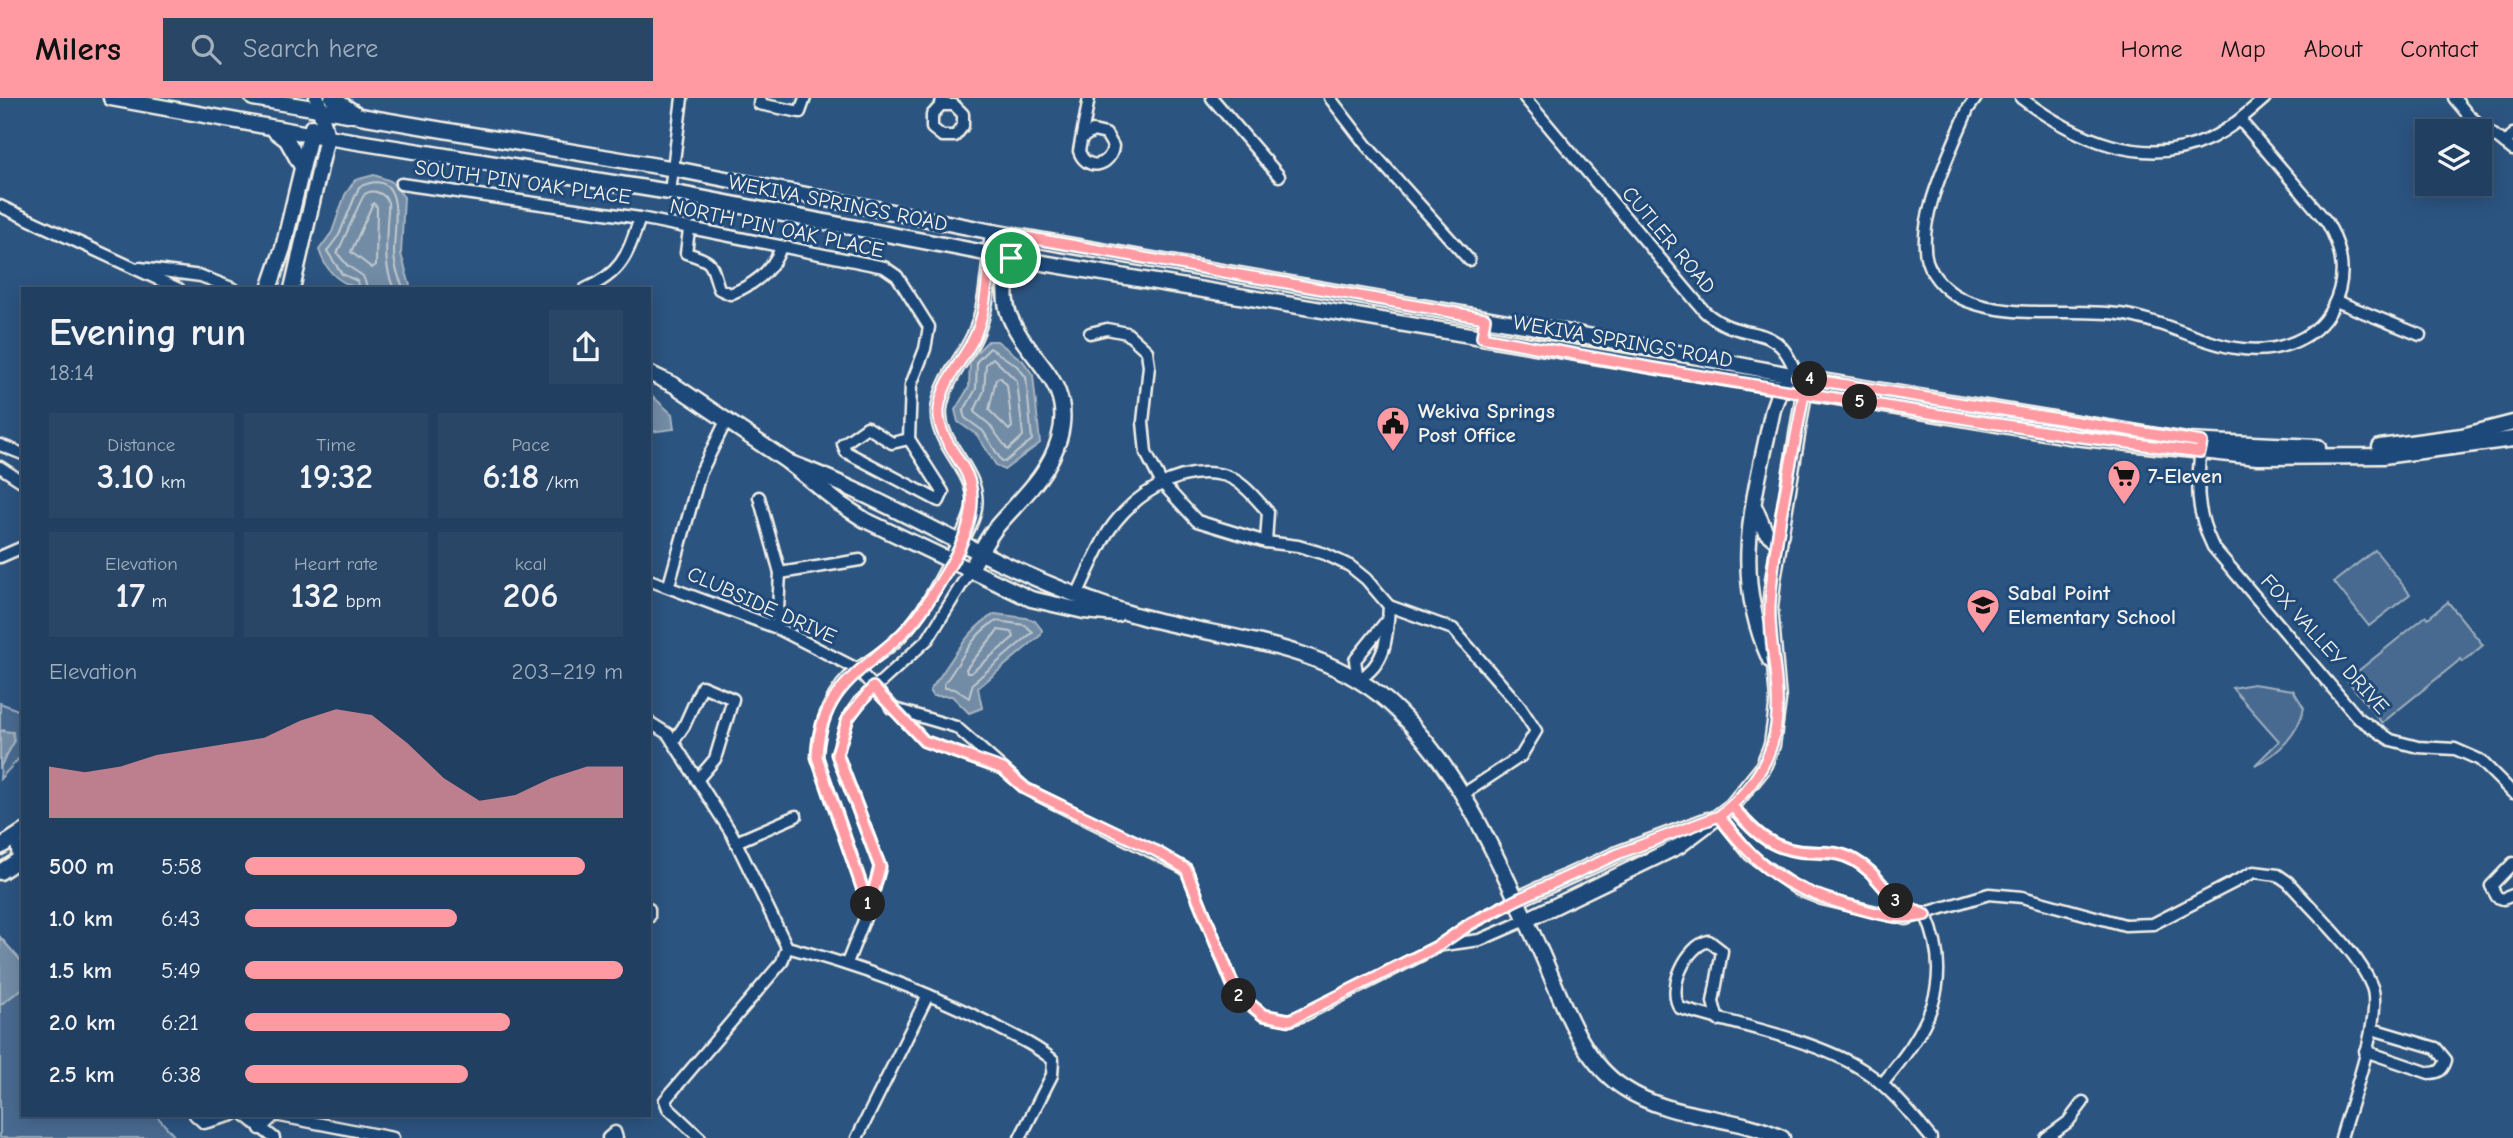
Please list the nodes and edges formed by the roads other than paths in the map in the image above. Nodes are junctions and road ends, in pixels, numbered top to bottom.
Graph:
1 (110, 98) edge
2 (253, 98) edge
3 (332, 98) edge
4 (682, 98) edge
5 (805, 98) edge
6 (1089, 98) edge
7 (1212, 98) edge
8 (1330, 98) edge
9 (1525, 98) edge
10 (1976, 98) edge
11 (2021, 98) edge
12 (2265, 98) edge
13 (2454, 98) edge
14 (760, 101) edge
15 (318, 104) edge
16 (362, 117) junction
17 (2240, 120) junction
18 (271, 128) junction
19 (308, 134) junction
20 (2513, 134) edge
21 (327, 137) junction
22 (1082, 138) dead end
23 (2509, 147) edge
24 (301, 164) junction
25 (675, 169) junction
26 (1279, 176) dead end
27 (401, 184) dead end
28 (670, 192) junction
29 (0, 206) edge
30 (640, 218) junction
31 (689, 230) junction
32 (993, 232) junction
33 (1014, 235) junction
34 (781, 247) junction
35 (990, 254) junction
36 (1011, 258) junction
37 (1469, 260) dead end
38 (130, 267) junction
39 (175, 287) edge
40 (229, 287) edge
41 (270, 287) edge
42 (292, 287) edge
43 (589, 287) edge
44 (2336, 301) junction
45 (1485, 318) junction
46 (1090, 333) dead end
47 (2420, 335) dead end
48 (1482, 337) junction
49 (1616, 341) junction
50 (1612, 361) junction
51 (651, 374) edge
52 (1797, 377) junction
53 (1755, 385) junction
54 (1780, 389) junction
55 (1804, 393) junction
56 (1773, 409) junction
57 (726, 421) junction
58 (2513, 423) edge
59 (909, 439) junction
60 (2513, 439) edge
61 (0, 445) edge
62 (2201, 447) junction
63 (21, 453) edge
64 (788, 462) junction
65 (0, 467) edge
66 (21, 481) edge
67 (1161, 482) junction
68 (759, 497) dead end
69 (1754, 504) junction
70 (961, 541) junction
71 (1266, 542) junction
72 (1779, 543) junction
73 (21, 548) edge
74 (981, 551) junction
75 (0, 557) edge
76 (860, 560) dead end
77 (950, 561) junction
78 (970, 571) junction
79 (780, 573) junction
80 (651, 581) edge
81 (669, 586) junction
82 (1077, 595) junction
83 (1389, 606) junction
84 (1139, 616) junction
85 (1388, 619) junction
86 (777, 628) junction
87 (857, 669) junction
88 (1775, 671) junction
89 (1358, 680) junction
90 (873, 687) junction
91 (891, 708) junction
92 (651, 723) edge
93 (673, 742) junction
94 (1003, 769) junction
95 (697, 780) junction
96 (2513, 793) edge
97 (1462, 795) junction
98 (1732, 806) junction
99 (796, 816) dead end
100 (1719, 816) junction
101 (21, 837) edge
102 (736, 842) junction
103 (0, 847) edge
104 (21, 861) edge
105 (2513, 863) edge
106 (0, 872) edge
107 (2513, 895) edge
108 (1516, 900) junction
109 (869, 908) junction
110 (1926, 915) junction
111 (1526, 920) junction
112 (1438, 946) junction
113 (787, 947) junction
114 (848, 963) junction
115 (928, 995) junction
116 (1718, 1020) junction
117 (2372, 1028) junction
118 (2365, 1051) junction
119 (1882, 1084) junction
120 (2083, 1102) dead end
121 (197, 1117) edge
122 (226, 1117) edge
123 (247, 1117) edge
124 (274, 1117) edge
125 (285, 1117) edge
126 (267, 1134) edge
127 (393, 1138) edge
128 (608, 1138) edge
129 (617, 1138) edge
130 (700, 1138) edge
131 (858, 1138) edge
132 (1020, 1138) edge
133 (1782, 1138) edge
134 (1931, 1138) edge
135 (2046, 1138) edge
136 (2341, 1138) edge

1 - 18 main road, WEKIVA SPRINGS ROAD
2 - 15 main road, WEKIVA SPRINGS ROAD
3 - 16 main road
4 - 25 street
5 - 14 street
6 - 22 street
7 - 26 street
8 - 37 street
9 - 52 street, CUTLER ROAD
10 - 44 street
11 - 17 street
12 - 17 street
13 - 23 street
15 - 16 main road, WEKIVA SPRINGS ROAD
15 - 19 main road
15 - 21 main road
16 - 25 main road, WEKIVA SPRINGS ROAD
17 - 44 street
18 - 19 main road, WEKIVA SPRINGS ROAD
18 - 24 main road
19 - 21 main road, WEKIVA SPRINGS ROAD
19 - 24 main road
20 - 23 street
21 - 28 main road, WEKIVA SPRINGS ROAD
21 - 42 main road
24 - 41 main road
25 - 28 street
25 - 32 main road, WEKIVA SPRINGS ROAD
27 - 30 street, SOUTH PIN OAK PLACE
28 - 35 main road, WEKIVA SPRINGS ROAD
29 - 38 street
30 - 31 street, NORTH PIN OAK PLACE
30 - 43 street
31 - 34 street, NORTH PIN OAK PLACE
31 - 34 street
32 - 33 main road, WEKIVA SPRINGS ROAD
32 - 35 main road
33 - 36 main road
33 - 45 main road, WEKIVA SPRINGS ROAD
34 - 59 street, NORTH PIN OAK PLACE
35 - 36 main road, WEKIVA SPRINGS ROAD
35 - 70 main road
36 - 48 main road, WEKIVA SPRINGS ROAD
36 - 74 main road
38 - 39 street
38 - 40 street
44 - 47 street
45 - 48 main road
45 - 49 main road, WEKIVA SPRINGS ROAD
46 - 67 street
48 - 50 main road, WEKIVA SPRINGS ROAD
49 - 50 main road
49 - 52 main road, WEKIVA SPRINGS ROAD
50 - 53 main road, WEKIVA SPRINGS ROAD
51 - 57 main road
52 - 54 main road
52 - 55 main road
52 - 62 main road, WEKIVA SPRINGS ROAD
53 - 54 main road, WEKIVA SPRINGS ROAD
53 - 56 main road
54 - 55 main road, WEKIVA SPRINGS ROAD
54 - 56 main road
55 - 62 main road, WEKIVA SPRINGS ROAD
55 - 72 main road
56 - 69 main road
57 - 64 main road
57 - 81 street
58 - 62 main road, WEKIVA SPRINGS ROAD
59 - 59 street
60 - 62 main road, WEKIVA SPRINGS ROAD
61 - 63 street
62 - 96 street, FOX VALLEY DRIVE
64 - 70 main road
64 - 77 main road
65 - 66 street
67 - 71 street
67 - 71 street
67 - 82 street
68 - 79 street
69 - 72 main road
69 - 88 main road
70 - 74 main road
70 - 77 main road
71 - 83 street
72 - 88 main road
73 - 75 street
74 - 78 main road
74 - 82 main road
76 - 79 street
77 - 78 main road
77 - 87 street
78 - 84 main road
78 - 90 street
79 - 86 street
80 - 81 street, CLUBSIDE DRIVE
81 - 86 street, CLUBSIDE DRIVE
82 - 84 main road
83 - 85 street
83 - 97 street
84 - 89 main road
85 - 89 street
85 - 89 street
86 - 87 street, CLUBSIDE DRIVE
87 - 90 street
87 - 109 street
88 - 98 main road
89 - 97 main road
90 - 91 street
90 - 109 street
91 - 94 street
91 - 94 street
92 - 93 street
93 - 95 street
93 - 95 street
94 - 112 street
95 - 102 street
97 - 108 main road
98 - 100 main road
98 - 110 street
99 - 102 street
100 - 108 main road
100 - 110 street
100 - 111 main road
101 - 103 main road
101 - 104 street
102 - 113 street
104 - 106 main road
105 - 107 street
108 - 111 main road
108 - 112 street
109 - 114 street
110 - 117 street
110 - 119 street
111 - 112 street
111 - 133 main road
113 - 114 street
113 - 130 street
114 - 115 street
115 - 131 street
115 - 132 street
116 - 116 street
116 - 119 street
117 - 118 street
117 - 118 street
118 - 136 street
119 - 134 street
120 - 135 street
121 - 122 street
123 - 126 street
124 - 126 street
125 - 127 street
128 - 129 street

